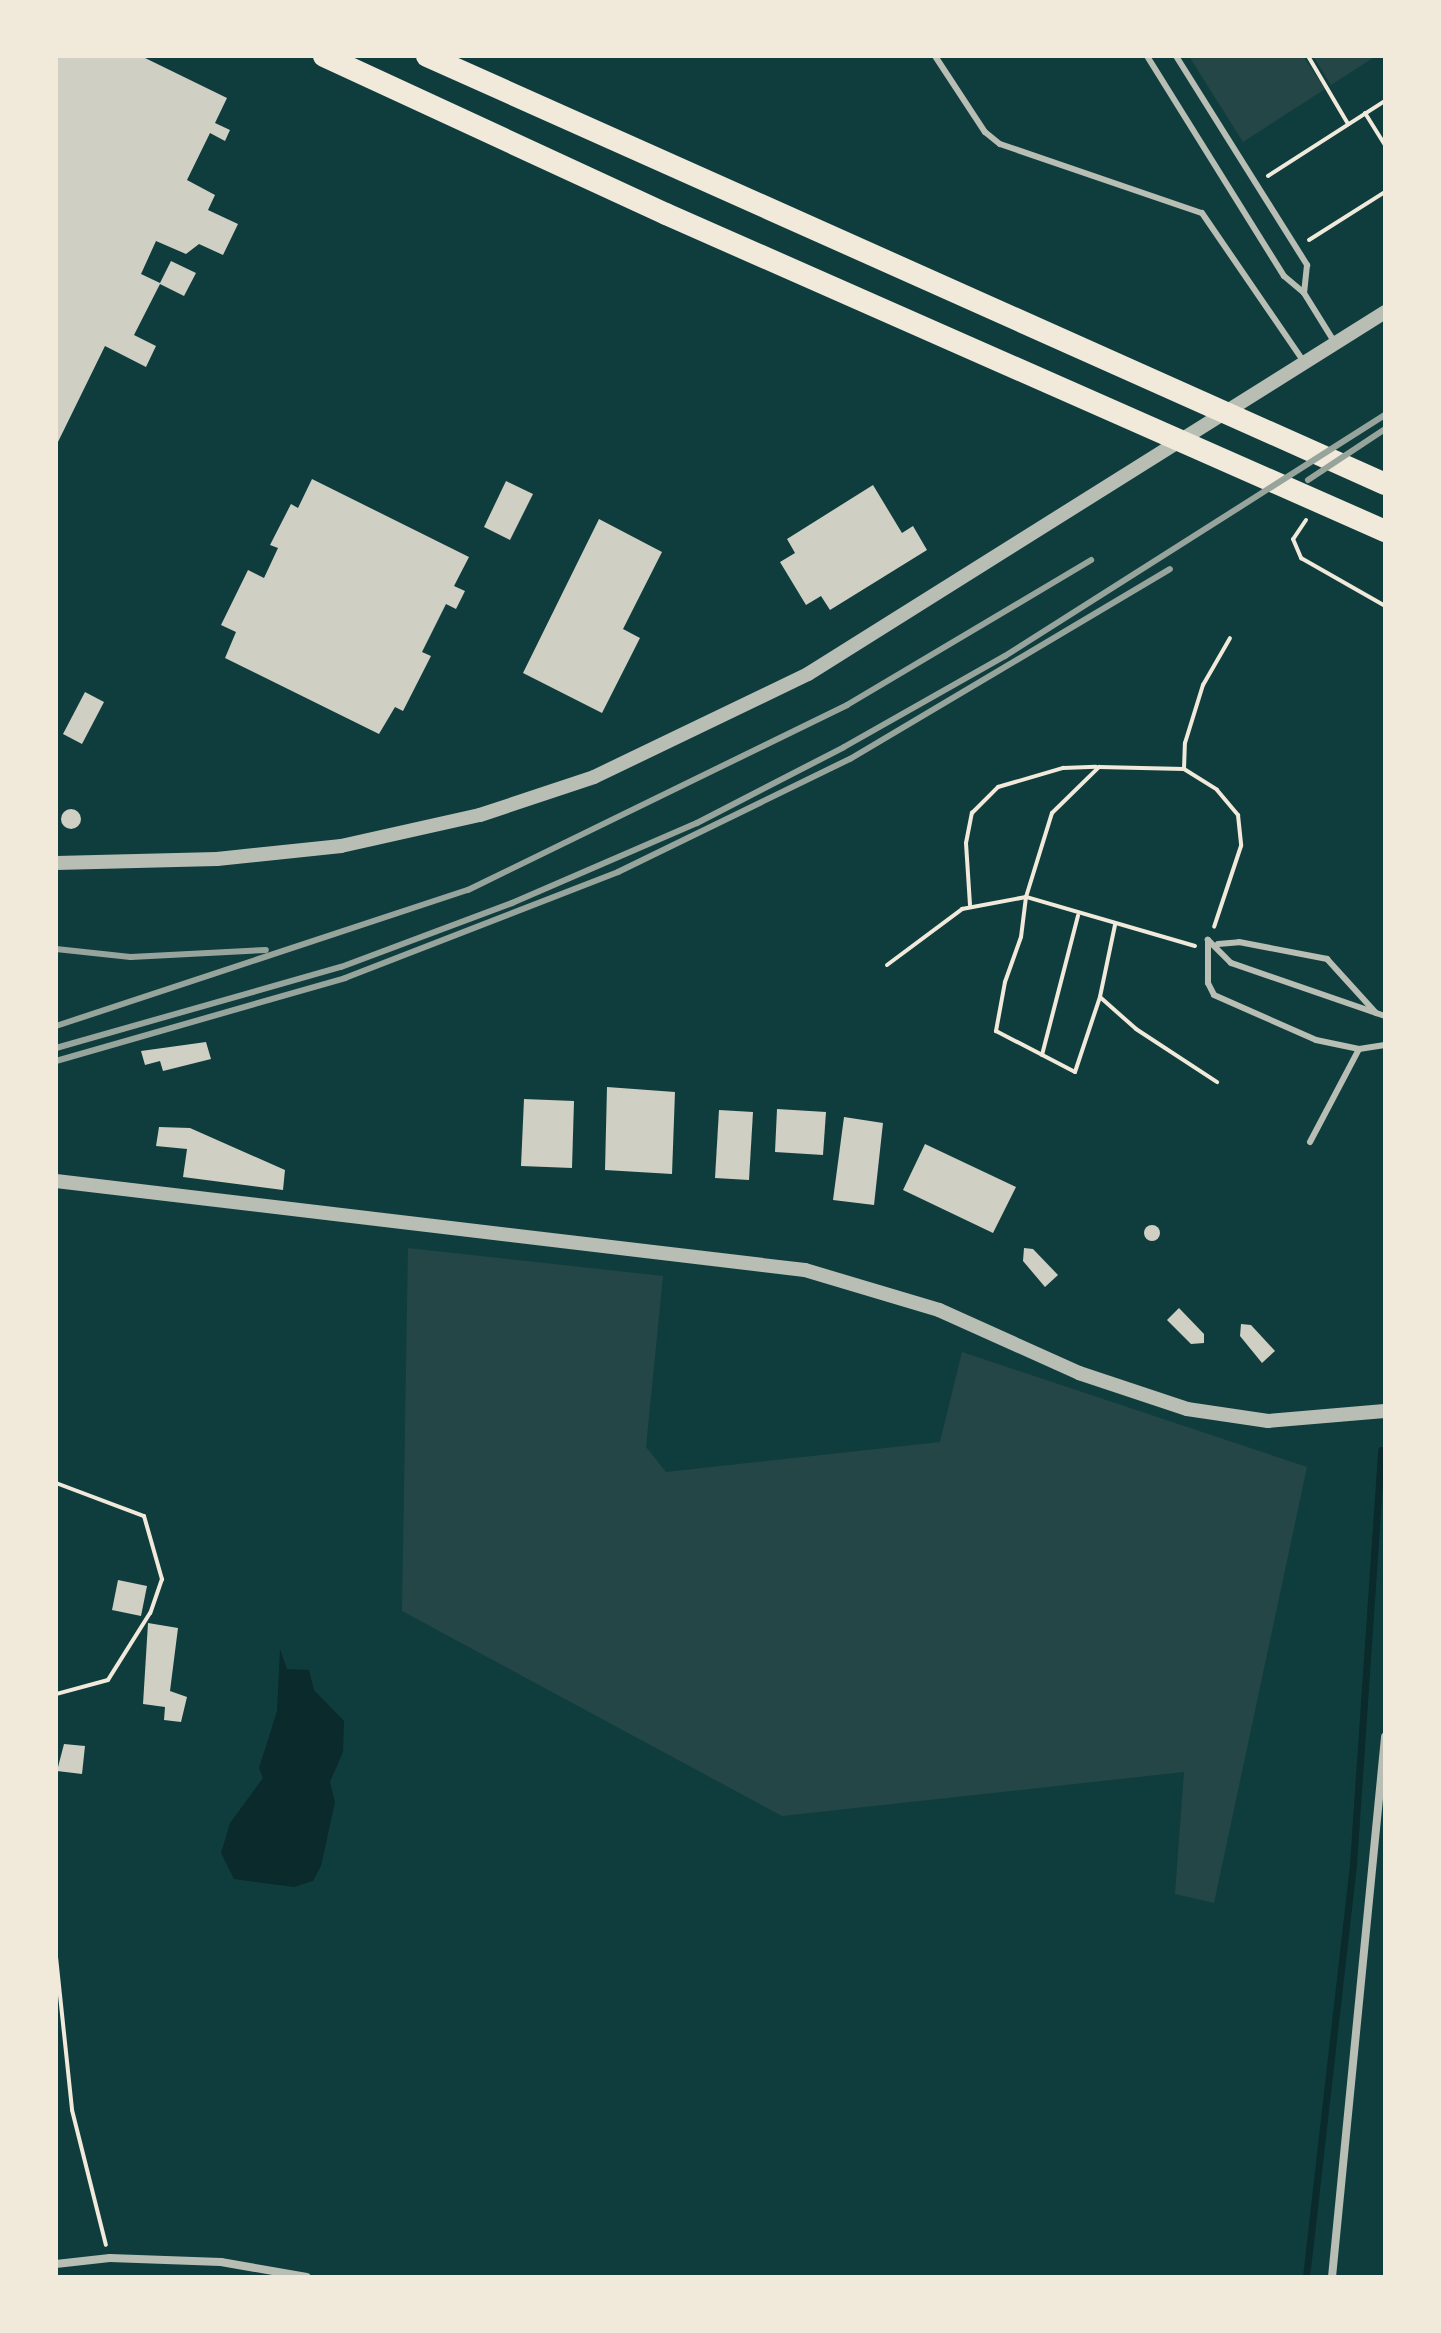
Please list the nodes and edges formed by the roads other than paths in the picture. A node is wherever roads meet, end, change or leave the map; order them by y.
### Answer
1 (324, 56) edge
2 (427, 56) edge
3 (935, 56) edge
4 (1147, 56) edge
5 (1176, 56) edge
6 (1304, 293) junction
7 (1385, 312) edge
8 (1335, 344) junction
9 (1306, 364) junction
10 (1385, 484) edge
11 (1378, 528) edge
12 (56, 863) edge
13 (1218, 944) junction
14 (1376, 1013) junction
15 (1385, 1016) edge
16 (1385, 1045) edge
17 (1359, 1049) junction
18 (1310, 1142) dead end
19 (56, 1181) edge
20 (1385, 1411) edge
21 (1385, 1737) edge
22 (56, 2264) edge
23 (307, 2277) edge
24 (1332, 2277) edge

1 - 11 highway
2 - 10 highway
3 - 9 lane
4 - 6 lane
5 - 6 lane
6 - 8 lane
7 - 8 street
8 - 9 street
9 - 12 street
13 - 14 lane
13 - 14 lane
13 - 17 lane
14 - 15 lane
16 - 17 lane
17 - 18 lane
19 - 20 street
21 - 24 street
22 - 23 street

